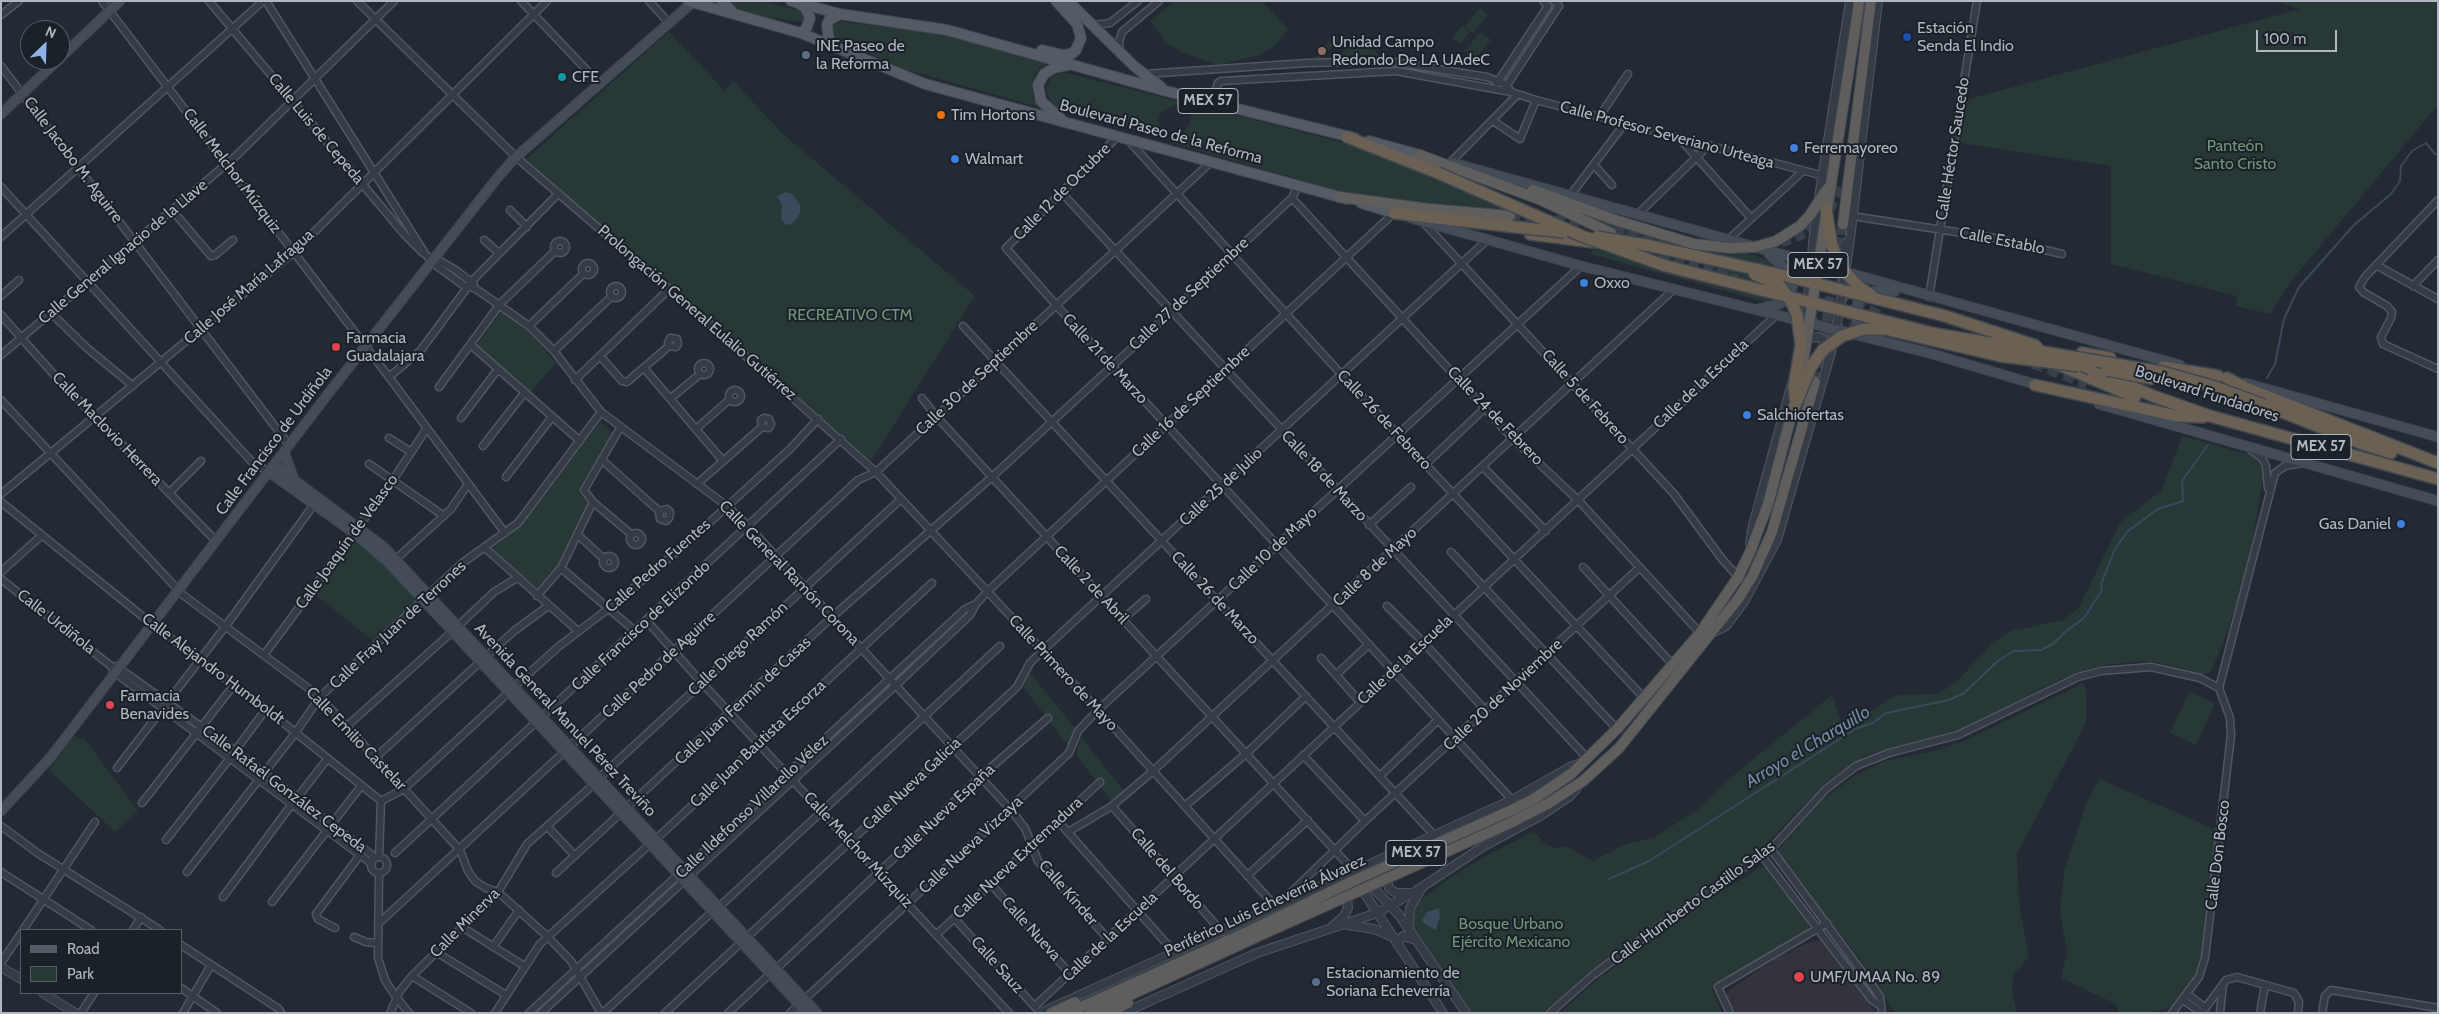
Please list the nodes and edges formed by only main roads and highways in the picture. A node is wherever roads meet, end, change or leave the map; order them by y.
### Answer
1 (120, 1) edge
2 (722, 1) edge
3 (1056, 1) edge
4 (1068, 1) edge
5 (1859, 1) edge
6 (1871, 1) edge
7 (692, 2) edge
8 (795, 3) edge
9 (735, 14) junction
10 (840, 14) junction
11 (801, 33) junction
12 (829, 43) junction
13 (70, 49) edge
14 (1024, 50) junction
15 (1069, 65) junction
16 (48, 70) edge
17 (1166, 91) junction
18 (1857, 108) junction
19 (1, 114) edge
20 (1065, 122) junction
21 (1347, 137) junction
22 (1420, 154) junction
23 (1476, 169) junction
24 (1827, 180) junction
25 (1841, 186) tunnel mouth
26 (1339, 197) junction
27 (1826, 209) junction
28 (1394, 212) junction
29 (1510, 216) tunnel mouth
30 (1843, 224) dead end
31 (1528, 231) junction
32 (1611, 233) dead end
33 (1761, 249) junction
34 (1827, 287) joint
35 (1908, 291) junction
36 (1755, 310) junction
37 (1885, 342) junction
38 (2082, 353) dead end
39 (2222, 377) junction
40 (1815, 382) tunnel mouth
41 (2035, 384) junction
42 (2087, 384) tunnel mouth
43 (2267, 397) junction
44 (1795, 399) junction
45 (1792, 414) junction
46 (2191, 414) junction
47 (2210, 416) junction
48 (2438, 437) edge
49 (287, 448) junction
50 (2438, 463) edge
51 (2438, 466) edge
52 (272, 468) junction
53 (2398, 468) junction
54 (294, 479) junction
55 (2438, 479) edge
56 (2438, 485) edge
57 (2438, 501) edge
58 (356, 530) junction
59 (426, 598) junction
60 (1, 811) edge
61 (1260, 931) junction
62 (1159, 971) junction
63 (1137, 992) junction
64 (1120, 994) junction
65 (802, 1002) junction
66 (807, 1013) edge
67 (818, 1013) edge
68 (1051, 1013) edge
69 (1068, 1013) edge
70 (1091, 1013) edge
71 (1108, 1013) edge

1 - 13 main road
2 - 9 main road
3 - 14 main road
4 - 17 main road
5 - 24 highway, Periférico Luis Echeverría Álvarez / MEX 57, bridge
6 - 18 highway
7 - 9 main road, Boulevard Paseo de la Reforma
7 - 49 main road, Calle Francisco de Urdiñola
8 - 10 main road
8 - 11 main road
9 - 11 main road, Boulevard Paseo de la Reforma
10 - 12 main road
10 - 14 main road
11 - 12 main road, Boulevard Paseo de la Reforma
12 - 20 main road, Boulevard Paseo de la Reforma
14 - 15 main road
15 - 17 main road, MEX 57
15 - 20 main road
16 - 19 main road
17 - 21 main road, MEX 57
18 - 25 highway
18 - 30 highway
20 - 26 main road, Boulevard Paseo de la Reforma / MEX 57
21 - 22 main road
21 - 43 highway, Boulevard Fundadores / MEX 57, bridge
22 - 23 main road
22 - 32 highway
23 - 24 highway, bridge
23 - 33 main road
24 - 27 highway, Periférico Luis Echeverría Álvarez / MEX 57, bridge
26 - 28 main road, Boulevard Paseo de la Reforma / MEX 57
26 - 29 highway
27 - 44 highway, Periférico Luis Echeverría Álvarez / MEX 57, bridge
27 - 46 highway, bridge
28 - 31 highway, Boulevard Paseo de la Reforma / MEX 57
28 - 36 main road
31 - 34 highway, Boulevard Paseo de la Reforma / MEX 57, bridge
31 - 44 highway, bridge
33 - 35 main road
33 - 36 main road
34 - 47 highway, Boulevard Fundadores / MEX 57, bridge
35 - 37 main road
35 - 39 main road
36 - 37 main road
37 - 41 main road
38 - 39 highway
39 - 43 highway
40 - 61 highway, Periférico Luis Echeverría Álvarez / MEX 57, bridge
41 - 47 highway
41 - 57 main road
42 - 46 highway
43 - 45 highway, bridge
43 - 48 main road
43 - 50 highway
43 - 51 highway, Boulevard Fundadores / MEX 57
44 - 45 highway, Periférico Luis Echeverría Álvarez / MEX 57, bridge
45 - 61 highway, Periférico Luis Echeverría Álvarez / MEX 57, bridge
46 - 47 highway
47 - 53 highway, Boulevard Fundadores / MEX 57
49 - 52 main road, Calle Francisco de Urdiñola
49 - 54 main road
52 - 54 main road, Avenida General Manuel Pérez Treviño
52 - 58 main road, Avenida General Manuel Pérez Treviño
52 - 60 main road, Calle Francisco de Urdiñola
53 - 55 highway, Boulevard Fundadores / MEX 57
53 - 56 highway
54 - 58 main road, Avenida General Manuel Pérez Treviño
58 - 59 main road, Avenida General Manuel Pérez Treviño
58 - 59 main road, Avenida General Manuel Pérez Treviño
59 - 65 main road, Avenida General Manuel Pérez Treviño
61 - 62 highway, Periférico Luis Echeverría Álvarez / MEX 57
61 - 63 highway, Periférico Luis Echeverría Álvarez / MEX 57
62 - 64 highway, Periférico Luis Echeverría Álvarez / MEX 57
62 - 68 highway
63 - 64 highway, Periférico Luis Echeverría Álvarez / MEX 57
63 - 71 highway
64 - 69 highway, Periférico Luis Echeverría Álvarez / MEX 57
64 - 70 highway, Periférico Luis Echeverría Álvarez / MEX 57
65 - 66 main road, Avenida General Manuel Pérez Treviño
65 - 67 main road, Avenida General Manuel Pérez Treviño

